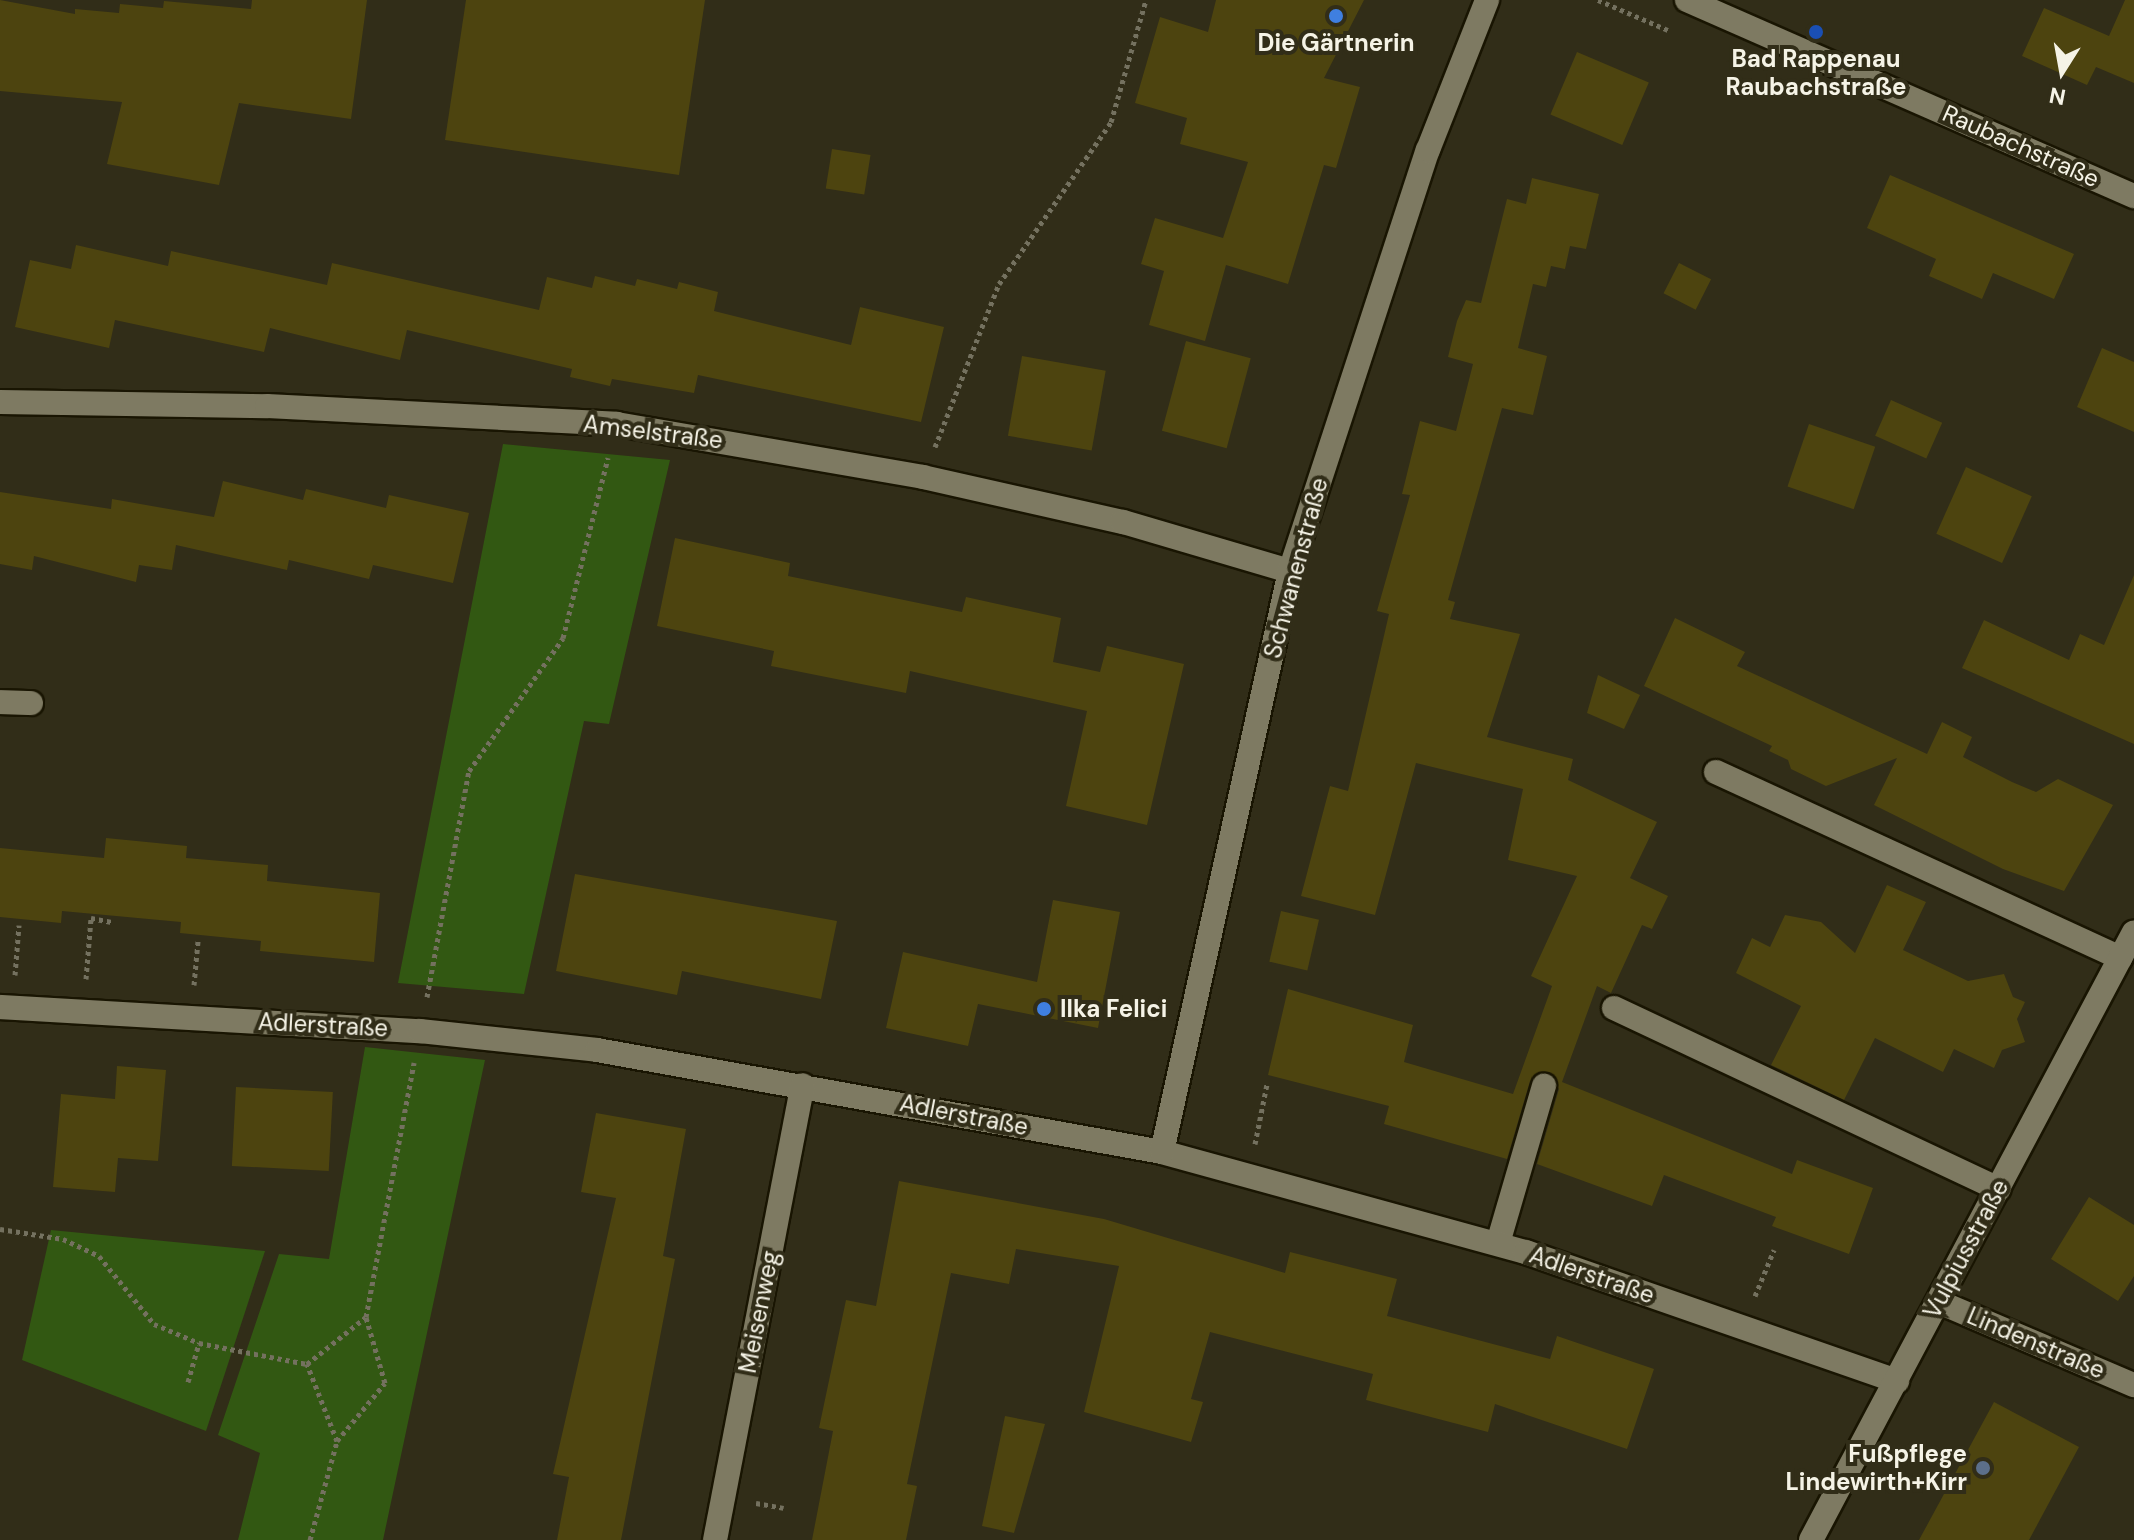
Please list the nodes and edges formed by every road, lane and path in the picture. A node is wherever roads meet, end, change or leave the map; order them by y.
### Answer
1 (1146, 0) edge
2 (1487, 0) edge
3 (1687, 0) edge
4 (2134, 196) edge
5 (0, 402) edge
6 (617, 424) junction
7 (923, 477) junction
8 (1290, 571) junction
9 (0, 702) edge
10 (31, 703) dead end
11 (1716, 772) dead end
12 (112, 922) dead end
13 (19, 925) dead end
14 (2134, 932) edge
15 (198, 941) dead end
16 (2120, 958) junction
17 (7, 1007) edge
18 (1614, 1008) dead end
19 (83, 1012) junction
20 (192, 1018) junction
21 (420, 1031) junction
22 (1267, 1084) dead end
23 (803, 1085) junction
24 (1544, 1086) dead end
25 (1162, 1152) junction
26 (1247, 1175) junction
27 (1998, 1189) junction
28 (0, 1229) edge
29 (1498, 1243) junction
30 (1774, 1250) dead end
31 (1939, 1302) junction
32 (366, 1317) junction
33 (1743, 1327) junction
34 (199, 1343) junction
35 (307, 1364) junction
36 (1897, 1381) junction
37 (188, 1382) dead end
38 (2134, 1385) edge
39 (337, 1441) junction
40 (310, 1540) edge
41 (715, 1540) edge
42 (1811, 1540) edge

1 - 7 path
2 - 8 street, Schwanenstraße
3 - 4 street, Raubachstraße
5 - 6 street, Amselstraße
6 - 7 street, Amselstraße
6 - 21 path
7 - 8 street, Amselstraße
8 - 25 street, Schwanenstraße
9 - 10 street
11 - 16 street
12 - 19 path
13 - 17 path
14 - 16 street, Vulpiusstraße
15 - 20 path
16 - 27 street, Vulpiusstraße
17 - 19 street, Adlerstraße
18 - 27 street
19 - 20 street, Adlerstraße
20 - 21 street, Adlerstraße
21 - 23 street, Adlerstraße
21 - 32 path
22 - 26 path
23 - 25 street, Adlerstraße
23 - 41 street, Meisenweg
24 - 29 street
25 - 26 street, Adlerstraße
26 - 29 street, Adlerstraße
27 - 31 street, Vulpiusstraße
28 - 34 path
29 - 33 street, Adlerstraße
30 - 33 path
31 - 36 street, Vulpiusstraße
31 - 38 street, Lindenstraße
32 - 35 path
32 - 39 path
33 - 36 street, Adlerstraße
34 - 35 path
34 - 37 path
35 - 39 path
36 - 42 street, Vulpiusstraße
39 - 40 path

